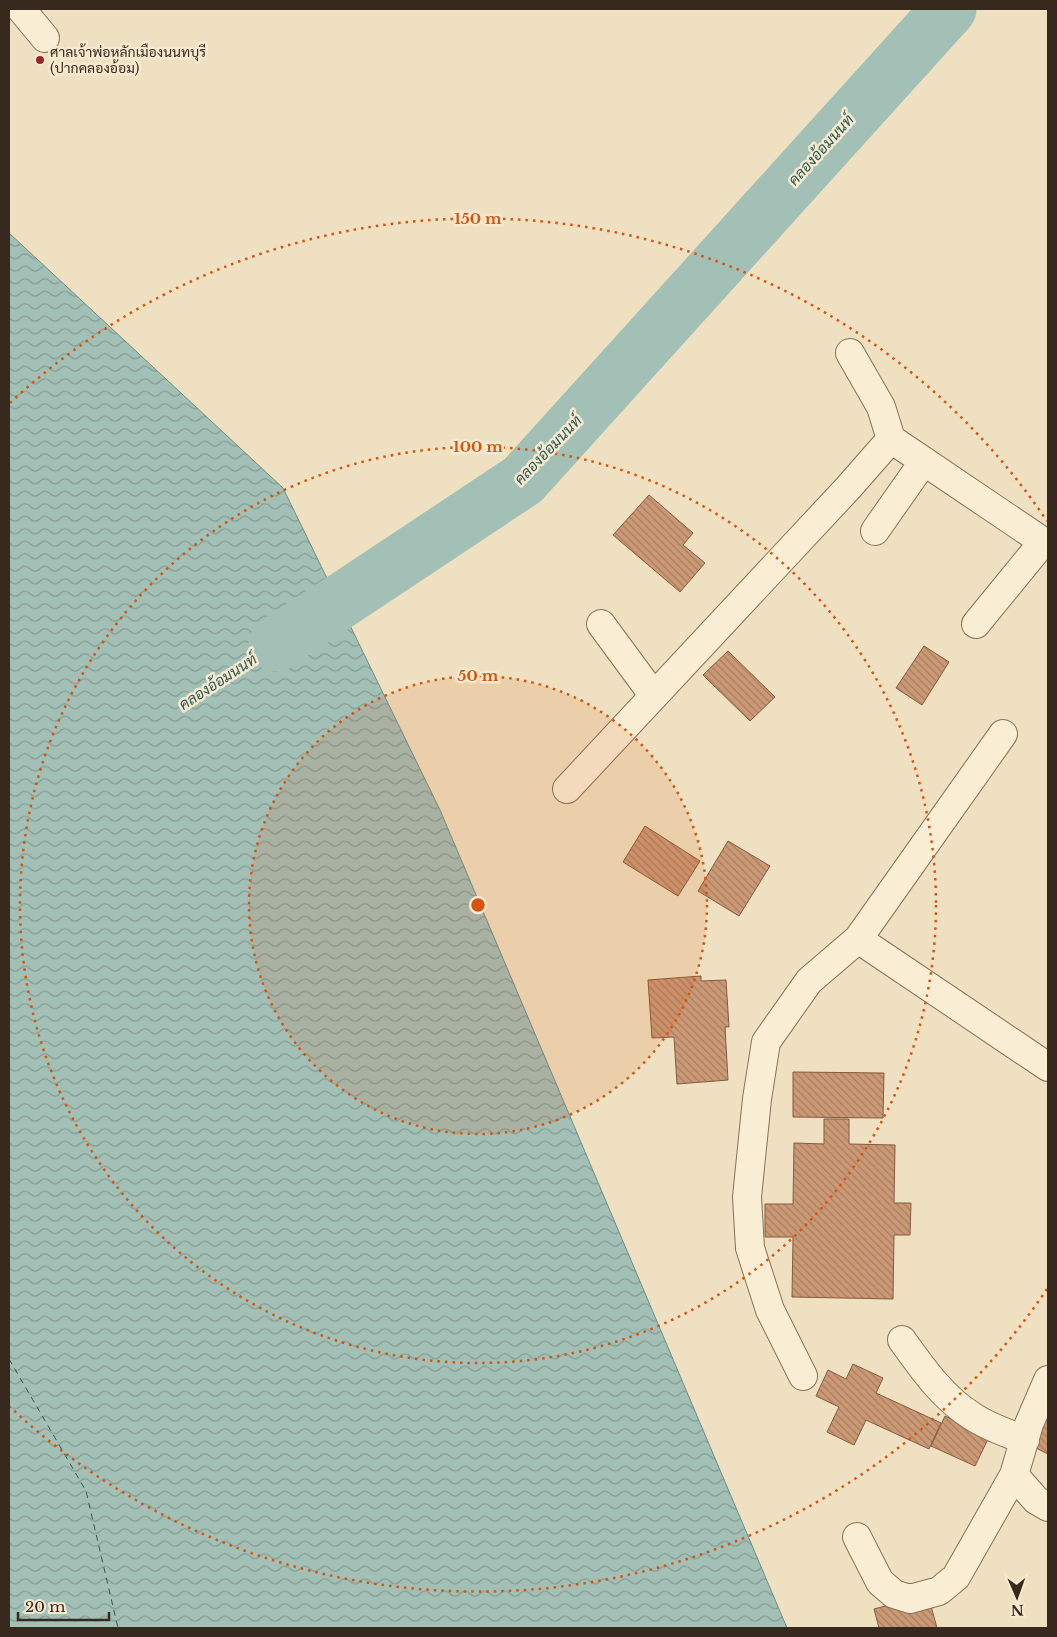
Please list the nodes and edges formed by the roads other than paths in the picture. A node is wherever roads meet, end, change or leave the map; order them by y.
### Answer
1 (21, 9) edge
2 (45, 38) dead end
3 (850, 353) dead end
4 (891, 440) junction
5 (924, 461) junction
6 (874, 531) dead end
7 (1046, 543) edge
8 (601, 624) dead end
9 (976, 624) dead end
10 (654, 696) junction
11 (1003, 734) dead end
12 (567, 789) dead end
13 (858, 938) junction
14 (1048, 1067) edge
15 (902, 1340) dead end
16 (802, 1376) dead end
17 (1048, 1380) edge
18 (1024, 1440) junction
19 (1014, 1475) junction
20 (1048, 1507) edge
21 (857, 1537) dead end

1 - 2 street
3 - 4 street
4 - 5 street
4 - 10 street
5 - 6 street
5 - 7 street
7 - 9 street
8 - 10 street
10 - 12 street
11 - 13 street
13 - 14 street
13 - 16 street
15 - 18 street
17 - 18 street
18 - 19 street
19 - 20 street
19 - 21 street

